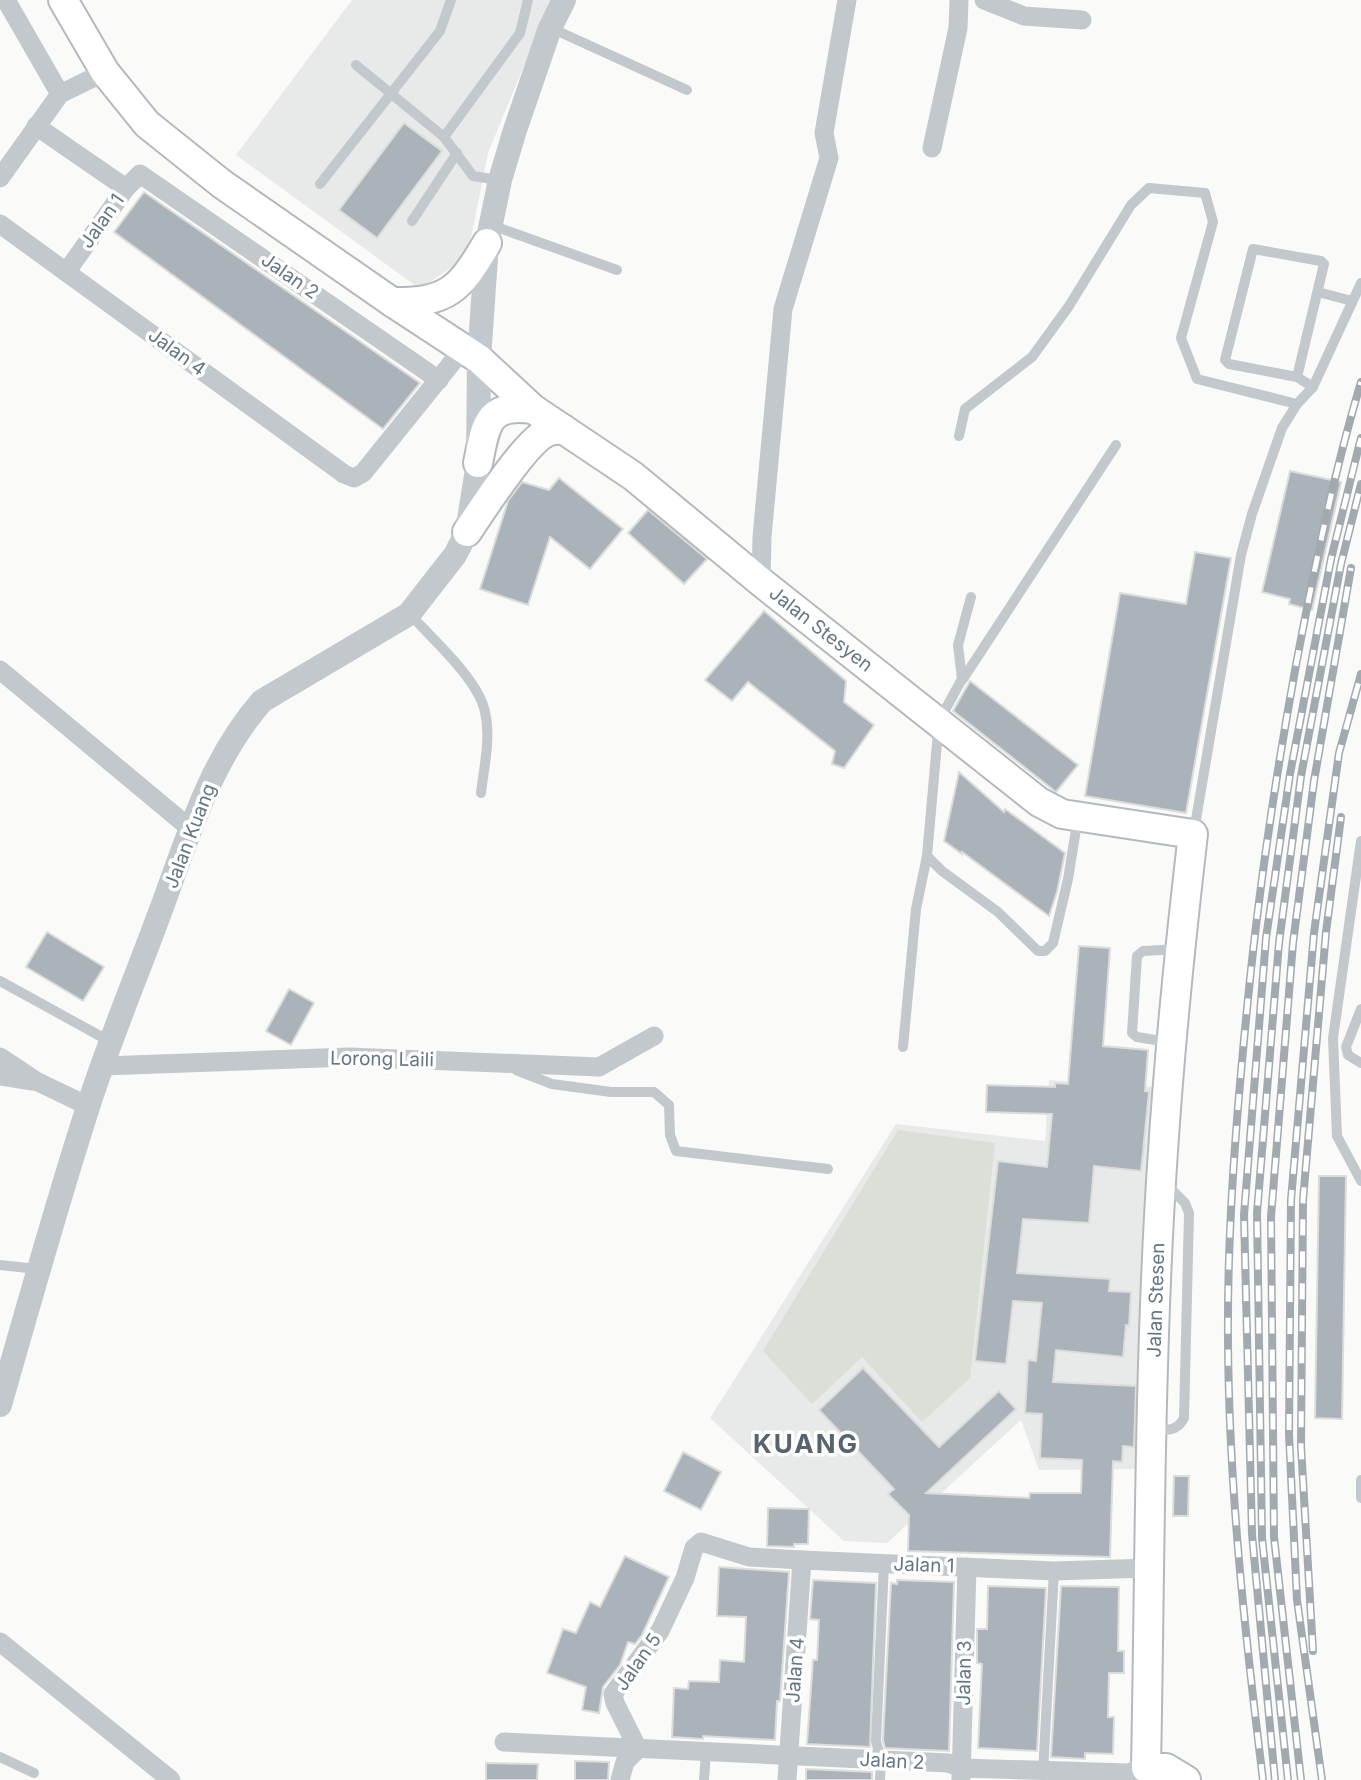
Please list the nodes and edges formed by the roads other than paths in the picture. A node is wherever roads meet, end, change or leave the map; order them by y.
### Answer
1 (6, 0) edge
2 (63, 0) edge
3 (451, 0) edge
4 (528, 0) edge
5 (564, 0) edge
6 (847, 0) edge
7 (959, 0) edge
8 (984, 0) edge
9 (1082, 20) dead end
10 (550, 28) junction
11 (356, 65) dead end
12 (105, 72) junction
13 (687, 90) dead end
14 (60, 94) junction
15 (389, 94) junction
16 (36, 127) junction
17 (444, 137) junction
18 (932, 148) dead end
19 (457, 153) junction
20 (140, 174) joint
21 (0, 177) edge
22 (500, 180) junction
23 (320, 184) dead end
24 (126, 188) junction
25 (412, 221) dead end
26 (0, 224) edge
27 (489, 234) junction
28 (617, 270) dead end
29 (67, 271) junction
30 (1361, 283) edge
31 (1318, 292) junction
32 (392, 302) junction
33 (1352, 302) junction
34 (471, 354) junction
35 (1297, 377) junction
36 (439, 380) junction
37 (1313, 387) junction
38 (1297, 404) junction
39 (533, 409) junction
40 (563, 429) junction
41 (959, 436) dead end
42 (1116, 445) dead end
43 (478, 463) junction
44 (467, 532) junction
45 (761, 582) junction
46 (971, 597) dead end
47 (410, 614) junction
48 (0, 670) edge
49 (962, 679) junction
50 (939, 721) junction
51 (481, 793) dead end
52 (1078, 817) junction
53 (192, 830) junction
54 (1193, 835) junction
55 (1361, 841) edge
56 (927, 856) junction
57 (1180, 949) junction
58 (0, 981) edge
59 (1361, 1009) edge
60 (654, 1036) dead end
61 (111, 1042) junction
62 (1172, 1043) junction
63 (903, 1047) dead end
64 (0, 1057) edge
65 (1360, 1062) edge
66 (500, 1063) junction
67 (103, 1066) junction
68 (0, 1076) edge
69 (36, 1081) junction
70 (88, 1106) junction
71 (828, 1170) dead end
72 (1361, 1181) edge
73 (0, 1265) edge
74 (38, 1269) junction
75 (0, 1405) edge
76 (1361, 1480) edge
77 (1361, 1498) edge
78 (701, 1542) joint
79 (802, 1560) junction
80 (884, 1563) junction
81 (967, 1567) junction
82 (1150, 1568) junction
83 (1054, 1571) junction
84 (0, 1642) edge
85 (504, 1742) dead end
86 (638, 1749) junction
87 (706, 1752) junction
88 (789, 1755) junction
89 (0, 1756) edge
90 (880, 1770) edge
91 (34, 1773) dead end
92 (962, 1774) edge
93 (1145, 1774) edge
94 (1043, 1775) edge
95 (171, 1780) edge
96 (620, 1780) edge
97 (704, 1780) edge
98 (787, 1780) edge
99 (1186, 1780) edge

1 - 14 street
2 - 12 main road, Jalan Stesyen
3 - 15 lane
4 - 17 lane
5 - 10 street, Jalan Kuang
6 - 45 street
7 - 18 street
8 - 9 street
10 - 13 lane
10 - 22 street, Jalan Kuang
11 - 15 lane
12 - 14 street
12 - 32 main road, Jalan Stesyen
14 - 16 street
15 - 17 lane
15 - 23 lane
16 - 21 street
16 - 24 street
17 - 19 lane
19 - 22 lane
19 - 25 lane
20 - 24 street, Jalan 1
20 - 36 street, Jalan 2
22 - 27 street, Jalan Kuang
24 - 29 street, Jalan 1
26 - 29 street, Jalan 4
27 - 28 lane
27 - 32 main road
27 - 34 street, Jalan Kuang
29 - 36 street, Jalan 4
30 - 33 lane
31 - 33 lane
31 - 35 lane
31 - 35 lane
32 - 34 main road, Jalan Stesyen
33 - 37 lane
34 - 36 street
34 - 39 main road, Jalan Stesyen
34 - 43 street, Jalan Kuang
35 - 37 lane
37 - 38 lane
38 - 41 lane
38 - 54 lane
39 - 40 main road, Jalan Stesyen
39 - 43 main road
40 - 44 main road
40 - 45 main road, Jalan Stesyen
42 - 49 lane
43 - 44 street, Jalan Kuang
44 - 47 street, Jalan Kuang
45 - 50 main road, Jalan Stesyen
46 - 49 lane
47 - 51 lane
47 - 53 street, Jalan Kuang
48 - 53 street
49 - 50 lane
50 - 52 main road, Jalan Stesyen
50 - 56 lane
52 - 54 main road, Jalan Stesyen
52 - 56 lane
53 - 61 street, Jalan Kuang
54 - 57 main road, Jalan Stesen
55 - 72 lane
56 - 63 lane
57 - 62 main road, Jalan Stesen
57 - 62 lane
58 - 61 lane
59 - 65 lane
60 - 66 street, Lorong Laili
61 - 67 street, Jalan Kuang
62 - 82 main road, Jalan Stesen
64 - 69 street
66 - 67 street, Lorong Laili
66 - 71 lane
67 - 70 street, Jalan Kuang
68 - 69 street
69 - 70 street
70 - 74 street, Jalan Kuang
73 - 74 lane
74 - 75 street, Jalan Kuang
76 - 77 lane
78 - 79 street, Jalan 1
78 - 86 street, Jalan 5
79 - 80 street, Jalan 1
79 - 88 street, Jalan 4
80 - 81 street, Jalan 1
80 - 90 lane
81 - 83 street, Jalan 1
81 - 92 street, Jalan 3
82 - 83 street, Jalan 1
82 - 93 main road, Jalan Stesen
83 - 94 lane
84 - 95 street
85 - 86 street, Jalan 2
86 - 87 street, Jalan 2
86 - 96 street
87 - 88 street, Jalan 2
87 - 97 lane
88 - 90 street, Jalan 2
88 - 98 street, Jalan 4
89 - 91 lane
90 - 92 street, Jalan 2
92 - 94 street, Jalan 2
93 - 94 street, Jalan 2
93 - 99 main road

